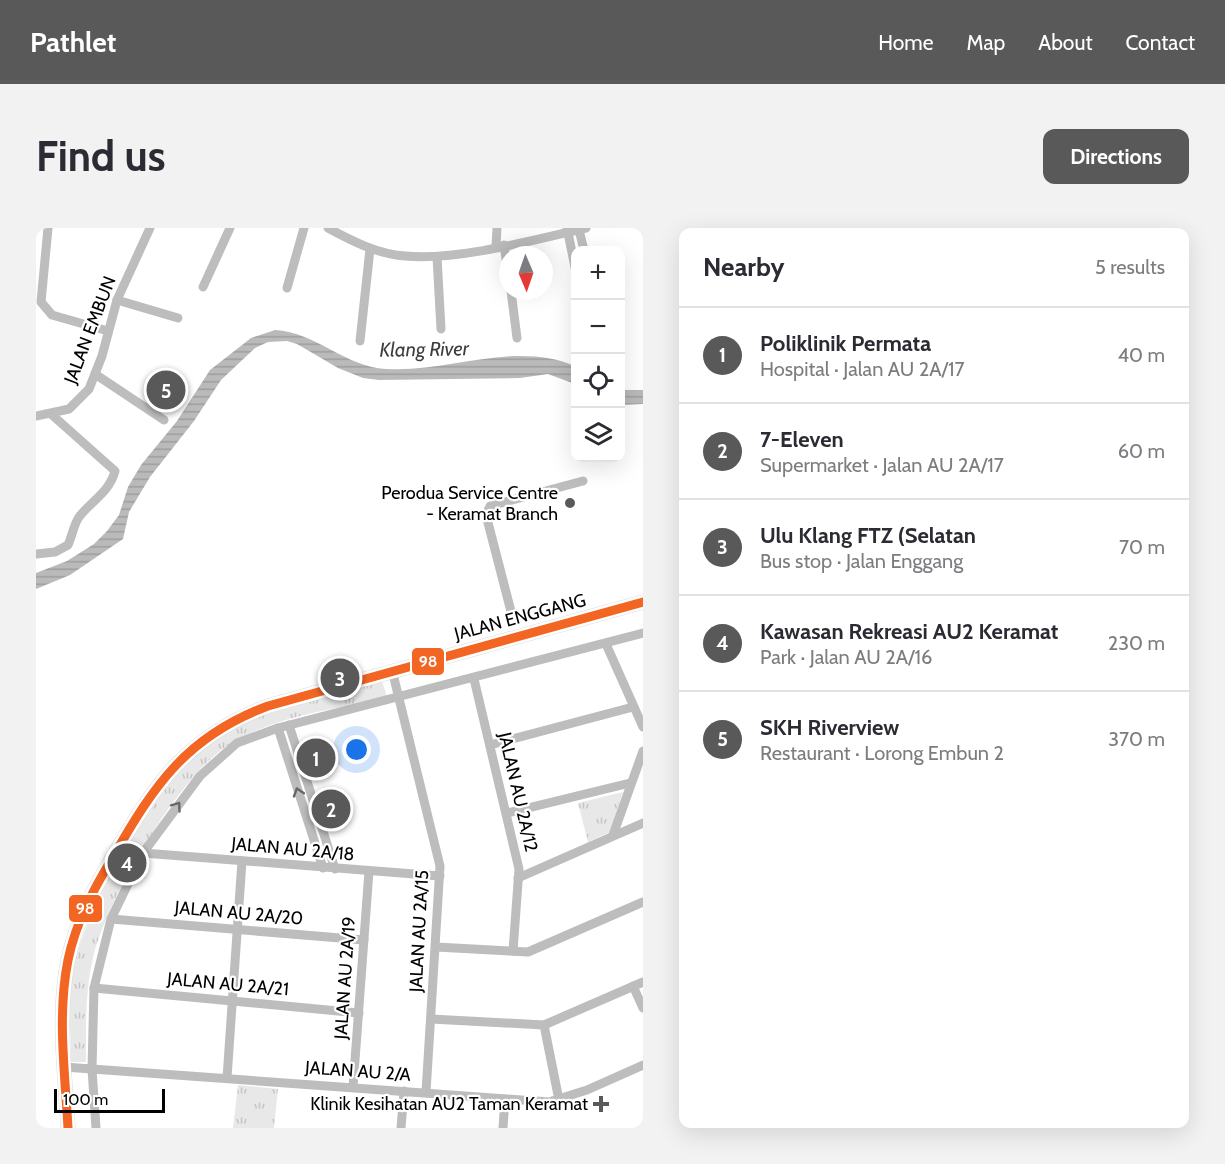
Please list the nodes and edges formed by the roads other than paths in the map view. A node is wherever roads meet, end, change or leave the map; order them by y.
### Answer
1 (48, 228) edge
2 (150, 228) edge
3 (230, 228) edge
4 (304, 228) edge
5 (328, 228) edge
6 (497, 228) edge
7 (583, 229) edge
8 (567, 230) edge
9 (344, 232) edge
10 (500, 245) junction
11 (584, 246) edge
12 (370, 249) junction
13 (571, 249) edge
14 (437, 257) junction
15 (203, 287) dead end
16 (287, 288) dead end
17 (117, 300) junction
18 (512, 300) edge
19 (178, 318) dead end
20 (441, 329) dead end
21 (108, 331) junction
22 (517, 338) dead end
23 (360, 341) dead end
24 (95, 374) junction
25 (51, 414) junction
26 (36, 416) edge
27 (164, 420) dead end
28 (583, 481) dead end
29 (36, 554) edge
30 (643, 602) edge
31 (513, 619) dead end
32 (643, 633) edge
33 (606, 644) junction
34 (392, 670) junction
35 (474, 679) junction
36 (399, 699) junction
37 (633, 707) junction
38 (289, 726) junction
39 (643, 727) edge
40 (278, 728) junction
41 (490, 745) junction
42 (643, 752) edge
43 (630, 783) junction
44 (508, 813) junction
45 (643, 823) edge
46 (613, 835) junction
47 (143, 853) junction
48 (242, 861) junction
49 (323, 867) junction
50 (336, 869) junction
51 (369, 871) junction
52 (440, 876) junction
53 (518, 878) junction
54 (643, 902) edge
55 (111, 919) junction
56 (237, 930) junction
57 (364, 939) junction
58 (435, 947) junction
59 (513, 951) junction
60 (643, 982) edge
61 (633, 986) junction
62 (94, 988) junction
63 (232, 1001) junction
64 (643, 1008) edge
65 (359, 1013) junction
66 (431, 1018) junction
67 (544, 1025) junction
68 (643, 1065) edge
69 (64, 1067) junction
70 (92, 1069) junction
71 (227, 1078) junction
72 (353, 1087) junction
73 (404, 1091) junction
74 (426, 1092) junction
75 (505, 1099) junction
76 (559, 1100) junction
77 (68, 1128) edge
78 (96, 1128) edge
79 (401, 1128) edge
80 (503, 1128) edge

1 - 21 street
2 - 17 street, JALAN EMBUN
3 - 15 street
4 - 16 street
5 - 9 street
6 - 10 street
7 - 8 street
7 - 11 street
8 - 10 street
8 - 13 street
9 - 12 street
10 - 14 street
12 - 14 street
12 - 23 street
14 - 20 street
17 - 19 street
17 - 21 street, JALAN EMBUN
18 - 22 street
21 - 24 street, JALAN EMBUN
24 - 25 street, JALAN EMBUN
24 - 27 street
25 - 26 street, JALAN EMBUN
25 - 29 street
28 - 31 street
30 - 34 main road, JALAN ENGGANG
32 - 33 street
33 - 35 street
33 - 37 street
34 - 36 street, JALAN AU 2A/15
34 - 69 main road, JALAN ENGGANG
35 - 36 street
35 - 41 street, JALAN AU 2A/12
36 - 38 street
36 - 52 street, JALAN AU 2A/15
37 - 39 street
37 - 41 street
38 - 40 street
38 - 50 street
47 -> 40 street
49 -> 40 street
41 - 44 street, JALAN AU 2A/12
42 - 43 street
43 - 44 street
43 - 46 street
44 - 53 street, JALAN AU 2A/12
45 - 46 street
46 - 53 street
47 - 48 street, JALAN AU 2A/18
47 - 55 street
48 - 49 street, JALAN AU 2A/18
48 - 56 street
49 - 50 street, JALAN AU 2A/18
50 - 51 street, JALAN AU 2A/18
51 - 52 street, JALAN AU 2A/18
51 - 57 street, JALAN AU 2A/19
52 - 58 street, JALAN AU 2A/15
53 - 59 street, JALAN AU 2A/12
54 - 59 street
55 - 56 street, JALAN AU 2A/20
55 - 62 street
56 - 57 street, JALAN AU 2A/20
56 - 63 street
57 - 65 street, JALAN AU 2A/19
58 - 59 street
58 - 66 street, JALAN AU 2A/15
60 - 61 street
61 - 64 street
61 - 67 street
62 - 63 street, JALAN AU 2A/21
62 - 70 street
63 - 65 street, JALAN AU 2A/21
63 - 71 street
65 - 72 street, JALAN AU 2A/19
66 - 67 street
66 - 74 street, JALAN AU 2A/15
67 - 76 street
68 - 76 street, JALAN AU 2/A
69 - 70 street, JALAN AU 2/A
69 - 77 main road, JALAN ENGGANG
70 - 71 street, JALAN AU 2/A
70 - 78 street
71 - 72 street, JALAN AU 2/A
72 - 73 street, JALAN AU 2/A
73 - 74 street, JALAN AU 2/A
73 - 79 street
74 - 75 street, JALAN AU 2/A
75 - 76 street, JALAN AU 2/A
75 - 80 street

